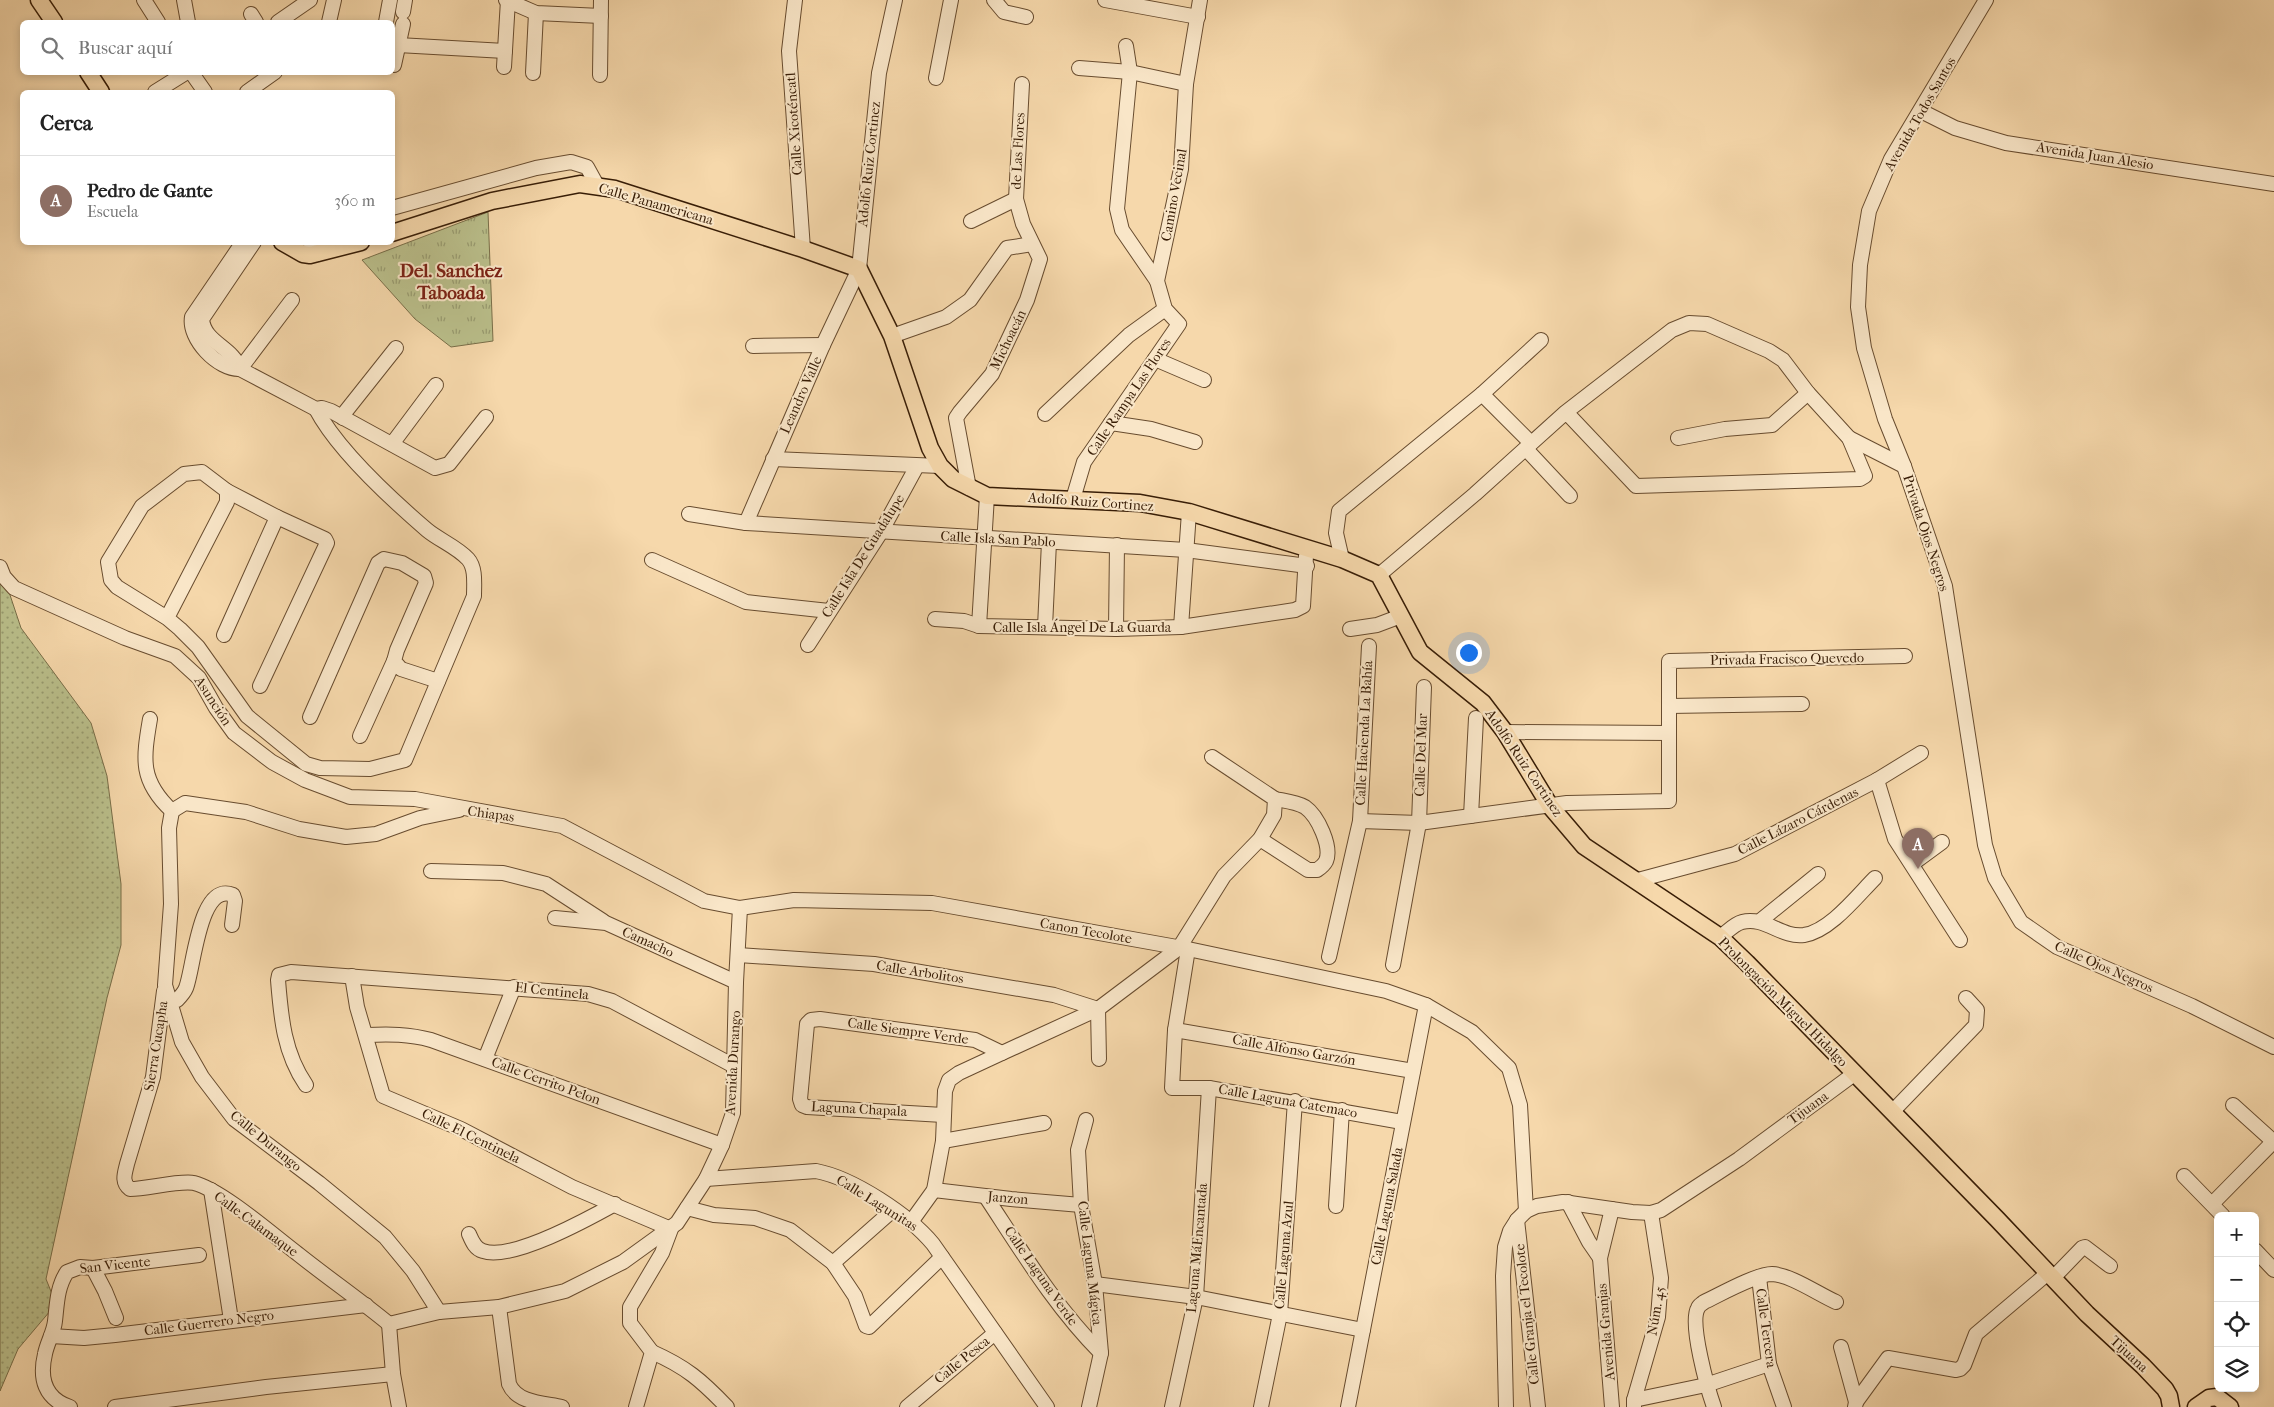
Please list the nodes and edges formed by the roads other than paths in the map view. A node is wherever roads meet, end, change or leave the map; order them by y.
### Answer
1 (39, 0) edge
2 (144, 0) edge
3 (184, 0) edge
4 (310, 0) edge
5 (334, 0) edge
6 (390, 0) edge
7 (508, 0) edge
8 (601, 0) edge
9 (795, 0) edge
10 (895, 0) edge
11 (951, 0) edge
12 (994, 0) edge
13 (1105, 0) edge
14 (1200, 0) edge
15 (1986, 0) edge
16 (404, 12) edge
17 (536, 13) junction
18 (601, 16) junction
19 (1026, 17) dead end
20 (1198, 17) junction
21 (53, 20) edge
22 (157, 20) edge
23 (188, 20) edge
24 (281, 20) edge
25 (330, 20) edge
26 (386, 20) edge
27 (398, 44) junction
28 (1126, 46) dead end
29 (505, 51) junction
30 (395, 60) edge
31 (504, 67) dead end
32 (1079, 68) dead end
33 (1130, 72) junction
34 (533, 73) dead end
35 (90, 75) edge
36 (182, 75) edge
37 (193, 75) edge
38 (271, 75) edge
39 (600, 75) dead end
40 (936, 78) dead end
41 (1022, 84) dead end
42 (1186, 84) junction
43 (100, 90) edge
44 (158, 90) edge
45 (204, 90) edge
46 (250, 90) edge
47 (1921, 111) junction
48 (2274, 184) edge
49 (598, 187) junction
50 (1016, 199) junction
51 (395, 207) edge
52 (971, 222) dead end
53 (395, 231) edge
54 (1032, 244) junction
55 (241, 245) edge
56 (252, 245) edge
57 (287, 245) edge
58 (338, 245) edge
59 (314, 248) edge
60 (802, 249) junction
61 (858, 269) junction
62 (1157, 281) junction
63 (292, 300) dead end
64 (1165, 309) junction
65 (197, 318) junction
66 (1179, 324) joint
67 (892, 336) junction
68 (1541, 340) dead end
69 (823, 345) junction
70 (753, 346) dead end
71 (396, 348) dead end
72 (1155, 359) junction
73 (240, 369) junction
74 (1204, 380) dead end
75 (436, 384) dead end
76 (1808, 393) junction
77 (1482, 394) junction
78 (316, 409) junction
79 (1566, 412) junction
80 (1046, 414) dead end
81 (486, 417) dead end
82 (343, 418) junction
83 (1111, 423) junction
84 (1678, 438) dead end
85 (1848, 438) junction
86 (1194, 442) dead end
87 (392, 444) junction
88 (1529, 446) junction
89 (773, 458) junction
90 (917, 466) junction
91 (940, 466) junction
92 (1904, 466) junction
93 (969, 488) junction
94 (226, 491) junction
95 (987, 496) junction
96 (1570, 496) dead end
97 (1073, 499) junction
98 (1190, 512) junction
99 (689, 514) dead end
100 (277, 517) junction
101 (746, 524) junction
102 (881, 532) junction
103 (983, 539) junction
104 (1049, 542) junction
105 (1117, 545) junction
106 (1306, 548) junction
107 (1186, 550) junction
108 (1342, 559) junction
109 (652, 560) dead end
110 (1307, 566) junction
111 (0, 568) edge
112 (1378, 575) junction
113 (829, 611) junction
114 (1401, 616) junction
115 (167, 618) junction
116 (935, 619) dead end
117 (978, 626) junction
118 (1181, 627) junction
119 (1045, 628) junction
120 (1116, 629) junction
121 (1350, 629) dead end
122 (224, 635) dead end
123 (808, 645) dead end
124 (1369, 646) dead end
125 (1905, 656) dead end
126 (394, 661) junction
127 (438, 681) junction
128 (260, 686) dead end
129 (1424, 687) dead end
130 (1962, 690) joint
131 (1802, 704) dead end
132 (1669, 706) junction
133 (310, 717) dead end
134 (1476, 718) dead end
135 (150, 719) dead end
136 (1506, 732) junction
137 (1669, 733) junction
138 (360, 736) dead end
139 (1921, 753) dead end
140 (1212, 757) dead end
141 (1877, 780) junction
142 (1275, 799) junction
143 (1550, 806) junction
144 (467, 808) junction
145 (172, 811) junction
146 (1471, 816) junction
147 (1360, 821) junction
148 (1419, 823) junction
149 (1260, 839) junction
150 (1942, 842) dead end
151 (1912, 864) junction
152 (431, 871) dead end
153 (1818, 874) dead end
154 (1875, 878) dead end
155 (1638, 880) junction
156 (740, 908) junction
157 (555, 918) dead end
158 (1760, 921) junction
159 (606, 923) junction
160 (232, 925) dead end
161 (1720, 938) junction
162 (1960, 940) dead end
163 (1183, 949) junction
164 (738, 956) junction
165 (1328, 957) dead end
166 (1393, 964) dead end
167 (352, 976) junction
168 (736, 982) junction
169 (514, 987) junction
170 (167, 992) junction
171 (1966, 998) dead end
172 (1426, 1005) junction
173 (1098, 1009) junction
174 (811, 1020) joint
175 (1175, 1030) junction
176 (367, 1035) junction
177 (2274, 1047) edge
178 (1002, 1052) junction
179 (485, 1059) junction
180 (1099, 1059) dead end
181 (734, 1066) junction
182 (1413, 1071) junction
183 (1854, 1074) junction
184 (306, 1085) dead end
185 (1209, 1088) junction
186 (1295, 1102) junction
187 (2233, 1105) dead end
188 (1342, 1110) junction
189 (1893, 1112) junction
190 (943, 1114) junction
191 (1086, 1120) dead end
192 (1402, 1122) junction
193 (1044, 1123) dead end
194 (943, 1141) junction
195 (2274, 1142) edge
196 (722, 1145) junction
197 (127, 1164) joint
198 (2184, 1176) dead end
199 (706, 1179) junction
200 (211, 1190) junction
201 (934, 1190) junction
202 (986, 1197) junction
203 (1568, 1202) junction
204 (615, 1204) junction
205 (2212, 1204) junction
206 (1081, 1205) junction
207 (1336, 1206) dead end
208 (687, 1208) junction
209 (893, 1210) junction
210 (1612, 1210) junction
211 (2219, 1212) edge
212 (1651, 1213) junction
213 (1521, 1216) junction
214 (911, 1222) junction
215 (670, 1229) junction
216 (469, 1234) dead end
217 (2259, 1254) edge
218 (199, 1255) dead end
219 (942, 1257) junction
220 (1600, 1258) junction
221 (833, 1263) junction
222 (2110, 1266) dead end
223 (93, 1268) junction
224 (2274, 1270) edge
225 (2050, 1276) junction
226 (1759, 1277) junction
227 (1095, 1284) junction
228 (1196, 1296) junction
229 (1836, 1302) dead end
230 (366, 1305) junction
231 (499, 1307) junction
232 (439, 1312) junction
233 (1280, 1314) junction
234 (116, 1318) dead end
235 (231, 1320) junction
236 (389, 1324) junction
237 (1363, 1330) junction
238 (995, 1333) junction
239 (51, 1336) junction
240 (1841, 1348) dead end
241 (652, 1352) junction
242 (1100, 1352) junction
243 (1769, 1364) junction
244 (393, 1374) junction
245 (1706, 1385) junction
246 (1634, 1404) edge
247 (1855, 1404) edge
248 (70, 1407) edge
249 (115, 1407) edge
250 (399, 1407) edge
251 (562, 1407) edge
252 (636, 1407) edge
253 (727, 1407) edge
254 (907, 1407) edge
255 (1047, 1407) edge
256 (1089, 1407) edge
257 (1172, 1407) edge
258 (1261, 1407) edge
259 (1348, 1407) edge
260 (1506, 1407) edge
261 (1538, 1407) edge
262 (1612, 1407) edge
263 (1714, 1407) edge
264 (1784, 1407) edge
265 (2171, 1407) edge
266 (2196, 1407) edge
267 (2230, 1407) edge

1 - 21 main road
2 - 22 street
3 - 23 street
4 - 24 street
5 - 25 street
6 - 26 street
7 - 17 street
7 - 29 street
8 - 18 street
9 - 60 street, Calle Xicoténcatl
10 - 61 street, Adolfo Ruiz Cortinez
11 - 40 street
12 - 19 street
13 - 20 street
14 - 20 street, Camino Vecinal
15 - 47 street, Avenida Todos Santos
16 - 27 street
17 - 18 street
17 - 34 street
18 - 39 street
20 - 42 street, Camino Vecinal
27 - 29 street
27 - 30 street
28 - 33 street
29 - 31 street
32 - 33 street
33 - 42 street
33 - 62 street
35 - 43 main road
36 - 44 street
37 - 45 street
38 - 46 street
41 - 50 street, de Las Flores
42 - 62 street, Camino Vecinal
47 - 48 street, Avenida Juan Alesio
47 - 92 street, Avenida Todos Santos
49 - 51 street
49 - 53 main road, Calle Panamericana
49 - 60 main road, Calle Panamericana
50 - 52 street
50 - 54 street, de Las Flores
54 - 67 street
54 - 93 street, Michoacán
55 - 65 street
56 - 65 street
57 - 59 main road
58 - 59 main road
60 - 61 main road, Calle Panamericana
61 - 67 main road, Adolfo Ruiz Cortinez
61 - 69 street, Leandro Valle
62 - 64 street, Camino Vecinal
63 - 73 street
64 - 66 street, Camino Vecinal
64 - 80 street
65 - 73 street
66 - 72 street, Calle Rampa Las Flores
67 - 91 main road, Adolfo Ruiz Cortinez
68 - 77 street
69 - 70 street
69 - 89 street, Leandro Valle
71 - 82 street
72 - 74 street
72 - 83 street, Calle Rampa Las Flores
73 - 78 street
75 - 87 street
76 - 79 street
76 - 84 street
76 - 85 street
77 - 88 street
77 - 108 street
78 - 82 street
78 - 127 street
79 - 85 street
79 - 88 street
81 - 87 street
82 - 87 street
83 - 86 street
83 - 97 street, Calle Rampa Las Flores
85 - 92 street
88 - 96 street
88 - 112 street
89 - 90 street
89 - 101 street, Leandro Valle
90 - 91 street
90 - 102 street, Calle Isla De Guadalupe
91 - 93 main road, Adolfo Ruiz Cortinez
92 - 130 street, Privada Ojos Negros
93 - 95 main road, Adolfo Ruiz Cortinez
94 - 100 street
94 - 115 street
94 - 115 street
95 - 97 main road, Adolfo Ruiz Cortinez
95 - 103 street
97 - 98 main road, Adolfo Ruiz Cortinez
98 - 106 main road, Adolfo Ruiz Cortinez
98 - 107 street
99 - 101 street, Calle Isla San Pablo
100 - 122 street
100 - 128 street
101 - 102 street, Calle Isla San Pablo
102 - 103 street, Calle Isla San Pablo
102 - 113 street, Calle Isla De Guadalupe
103 - 104 street, Calle Isla San Pablo
103 - 117 street
104 - 105 street, Calle Isla San Pablo
104 - 119 street
105 - 107 street, Calle Isla San Pablo
105 - 120 street
106 - 108 main road, Adolfo Ruiz Cortinez
106 - 110 street
107 - 110 street, Calle Isla San Pablo
107 - 118 street
108 - 112 main road, Adolfo Ruiz Cortinez
109 - 113 street
110 - 118 street, Calle Isla Ángel De La Guarda
111 - 144 street, Asunción
112 - 114 main road, Adolfo Ruiz Cortinez
113 - 123 street, Calle Isla De Guadalupe
114 - 121 street
114 - 136 main road, Adolfo Ruiz Cortinez
115 - 127 street
116 - 117 street, Calle Isla Ángel De La Guarda
117 - 119 street, Calle Isla Ángel De La Guarda
118 - 120 street, Calle Isla Ángel De La Guarda
119 - 120 street, Calle Isla Ángel De La Guarda
124 - 147 street, Calle Hacienda La Bahía
125 - 132 street, Privada Fracisco Quevedo
126 - 127 street
126 - 133 street
126 - 138 street
129 - 148 street, Calle Del Mar
130 - 177 street, Calle Ojos Negros
131 - 132 street
132 - 137 street
134 - 146 street
135 - 145 street
136 - 137 street
136 - 143 main road, Adolfo Ruiz Cortinez
137 - 143 street
139 - 141 street, Calle Lázaro Cárdenas
140 - 142 street
141 - 151 street
141 - 155 street, Calle Lázaro Cárdenas
142 - 149 street
142 - 149 street
143 - 146 street
143 - 155 main road, Adolfo Ruiz Cortinez
144 - 145 street, Chiapas
144 - 156 street, Chiapas
145 - 170 street, Calle Durango
146 - 148 street
147 - 148 street
147 - 165 street, Calle Hacienda La Bahía
148 - 166 street, Calle Del Mar
149 - 163 street
150 - 151 street
151 - 162 street
152 - 159 street
153 - 158 street
154 - 158 street
155 - 161 main road, Prolongación Miguel Hidalgo
156 - 163 street, Canon Tecolote
156 - 164 street, Avenida Durango
157 - 159 street, Camacho
158 - 161 street
159 - 168 street, Camacho
160 - 170 street
161 - 183 main road, Prolongación Miguel Hidalgo
163 - 172 street, Canon Tecolote
163 - 173 street
163 - 175 street
164 - 168 street, Avenida Durango
164 - 173 street, Calle Arbolitos
167 - 169 street, El Centinela
167 - 176 street, Calle El Centinela
167 - 184 street, El Centinela
168 - 181 street, Avenida Durango
169 - 179 street
169 - 181 street, El Centinela
170 - 197 street, Sierra Cucapha
170 - 232 street, Calle Durango
171 - 189 street
172 - 182 street, Calle Laguna Salada
172 - 213 street, Calle Granja el Tecolote
173 - 178 street
173 - 180 street
174 - 178 street, Calle Siempre Verde
174 - 190 street, Laguna Chapala
175 - 182 street, Calle Alfonso Garzón
175 - 185 street, Calle Laguna Catemaco
176 - 179 street, Calle Cerrito Pelon
176 - 204 street, Calle El Centinela
178 - 190 street
179 - 196 street, Calle Cerrito Pelon
181 - 196 street, Avenida Durango
182 - 192 street, Calle Laguna Salada
183 - 189 main road, Tijuana
183 - 212 street, Tijuana
185 - 186 street, Calle Laguna Catemaco
185 - 228 street, Laguna MáEncantada
186 - 188 street, Calle Laguna Catemaco
186 - 233 street, Calle Laguna Azul
187 - 195 street
188 - 192 street, Calle Laguna Catemaco
188 - 207 street
189 - 225 main road, Tijuana
190 - 194 street
191 - 206 street, Calle Laguna Mágica
192 - 237 street, Calle Laguna Salada
193 - 194 street
194 - 201 street
195 - 205 street
196 - 199 street, Avenida Durango
197 - 200 street, Calle Calamaque
198 - 205 street
199 - 208 street, Avenida Durango
199 - 209 street, Calle Lagunitas
200 - 230 street, Calle Calamaque
200 - 235 street
201 - 202 street, Janzon
201 - 214 street
202 - 206 street, Janzon
202 - 242 street, Calle Laguna Verde
203 - 210 street, Tijuana
203 - 213 street, Tijuana
203 - 220 street, Avenida Granjas
204 - 215 street, Calle El Centinela
204 - 216 street
205 - 211 street
206 - 227 street, Calle Laguna Mágica
208 - 215 street, Avenida Durango
208 - 221 street
209 - 214 street, Calle Lagunitas
209 - 221 street
210 - 212 street, Tijuana
210 - 220 street, Avenida Granjas
212 - 246 street, Núm. 45
213 - 260 street
213 - 261 street, Calle Granja el Tecolote
214 - 219 street, Calle Lagunitas
215 - 231 street, Avenida Durango
215 - 241 street
217 - 224 street
218 - 223 street, San Vicente
219 - 221 street
219 - 238 street, Calle Lagunitas
220 - 262 street, Avenida Granjas
222 - 225 street
223 - 234 street
223 - 239 street, San Vicente
225 - 247 street
225 - 265 main road, Tijuana
226 - 229 street
226 - 243 street, Calle Tercera
226 - 245 street
227 - 228 street
227 - 242 street, Calle Laguna Mágica
228 - 233 street
228 - 257 street, Laguna MáEncantada
230 - 235 street, Calle Guerrero Negro
230 - 236 street, Calle Calamaque
231 - 232 street, Avenida Durango
231 - 251 street
232 - 236 street, Avenida Durango
233 - 237 street
233 - 258 street, Calle Laguna Azul
235 - 239 street, Calle Guerrero Negro
236 - 244 street
237 - 259 street, Calle Laguna Salada
238 - 254 street, Calle Pesca
238 - 255 street, Calle Lagunitas
239 - 248 street, San Vicente
240 - 247 street
241 - 252 street
241 - 253 street
242 - 256 street, Calle Laguna Mágica
243 - 245 street
243 - 264 street, Calle Tercera
244 - 249 street
244 - 250 street
245 - 246 street
245 - 263 street
266 - 267 main road

